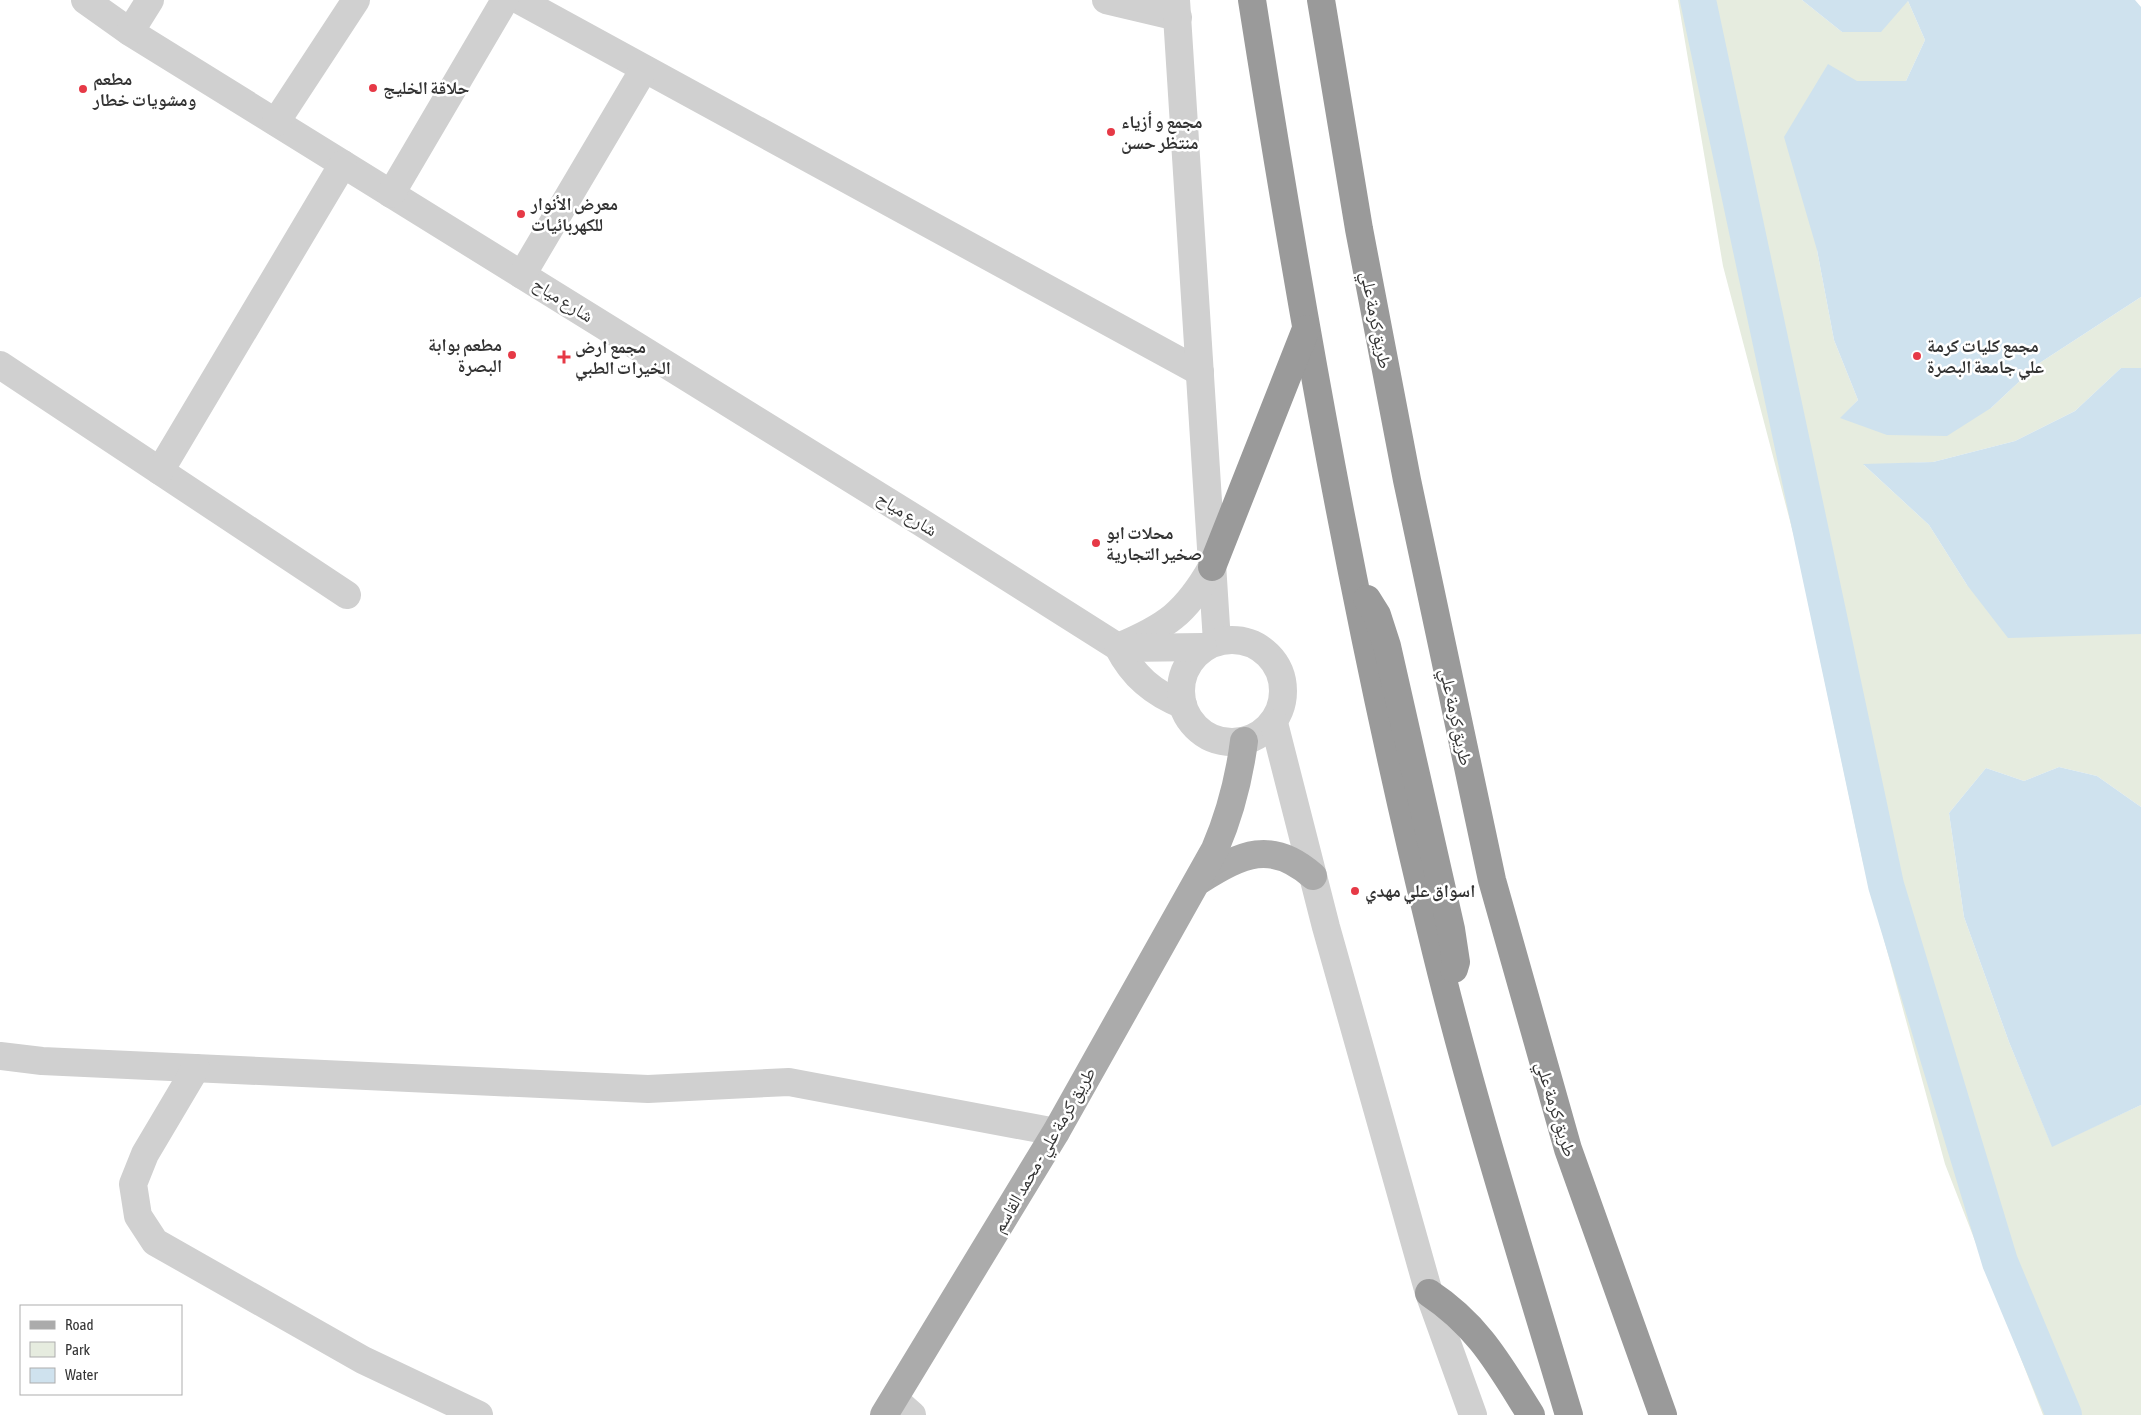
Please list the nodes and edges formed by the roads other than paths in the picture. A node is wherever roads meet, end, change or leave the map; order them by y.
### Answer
1 (85, 0) edge
2 (150, 0) edge
3 (356, 0) edge
4 (505, 0) edge
5 (519, 0) edge
6 (1106, 0) edge
7 (1252, 0) edge
8 (1321, 0) edge
9 (1177, 8) edge
10 (130, 32) junction
11 (644, 69) junction
12 (276, 122) junction
13 (343, 164) junction
14 (391, 194) junction
15 (522, 275) junction
16 (1306, 329) junction
17 (0, 365) edge
18 (1200, 372) junction
19 (160, 471) junction
20 (1212, 567) junction
21 (346, 595) dead end
22 (1210, 644) junction
23 (1118, 647) junction
24 (1183, 705) junction
25 (1274, 723) junction
26 (1244, 741) junction
27 (1313, 876) junction
28 (1196, 882) junction
29 (0, 1056) edge
30 (196, 1068) junction
31 (1056, 1132) junction
32 (1429, 1293) junction
33 (897, 1410) edge
34 (479, 1415) edge
35 (1473, 1415) edge
36 (1531, 1415) edge
37 (1568, 1415) edge
38 (1663, 1415) edge

1 - 10 street, شارع مياح
2 - 10 street
3 - 12 street
4 - 14 street
5 - 11 street
6 - 9 street
7 - 16 highway
8 - 38 highway, طريق كرمة علي
9 - 18 street
10 - 12 street, شارع مياح
11 - 15 street
11 - 18 street
12 - 13 street, شارع مياح
13 - 14 street, شارع مياح
13 - 19 street
14 - 15 street, شارع مياح
15 - 23 street, شارع مياح
16 - 20 highway
16 - 37 highway
17 - 19 street
18 - 20 street
19 - 21 street
20 - 22 street
20 - 23 street
22 - 23 street
22 - 24 street
22 - 25 street
23 - 24 street
24 - 26 street
25 - 26 street
25 - 27 street
26 - 28 main road, طريق كرمة علي - محمد القاسم
27 - 28 main road
27 - 32 street
28 - 31 main road, طريق كرمة علي - محمد القاسم
29 - 30 street
30 - 31 street
30 - 34 street
31 - 33 main road, طريق كرمة علي - محمد القاسم
32 - 35 street
32 - 36 highway

